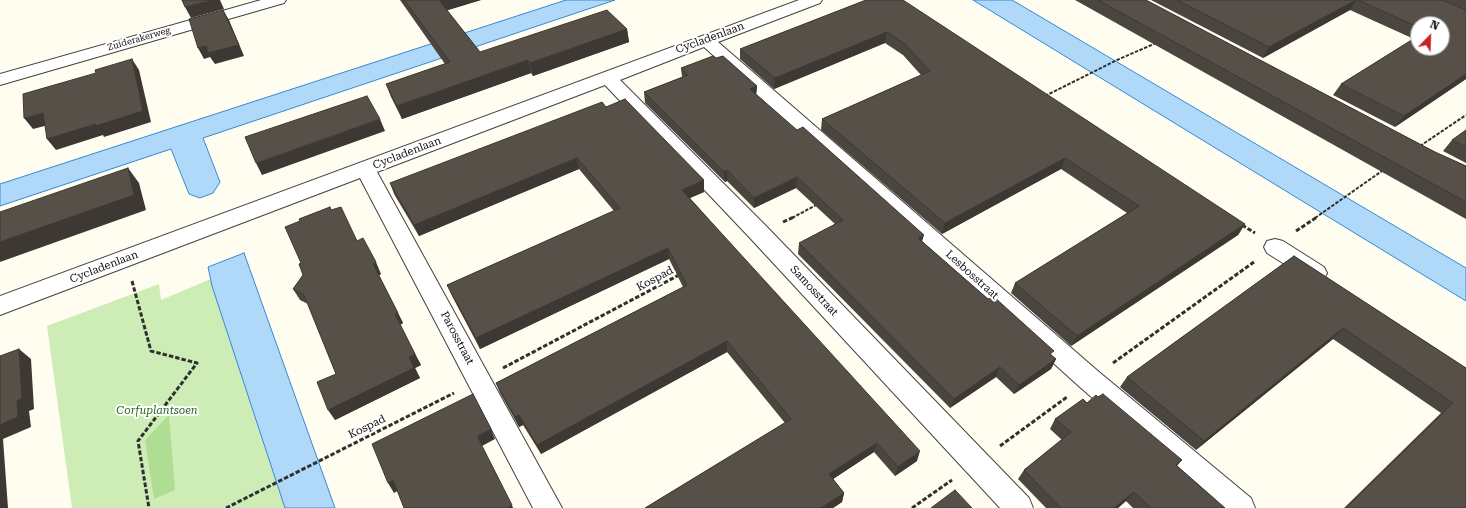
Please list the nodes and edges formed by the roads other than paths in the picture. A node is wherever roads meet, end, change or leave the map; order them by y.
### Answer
1 (278, 0) edge
2 (814, 0) edge
3 (706, 40) junction
4 (606, 77) junction
5 (0, 80) edge
6 (366, 169) junction
7 (1275, 247) road end
8 (1334, 285) edge
9 (0, 306) edge
10 (548, 508) edge
11 (1019, 508) edge
12 (1241, 508) edge

1 - 5 street, Zuiderakerweg
2 - 3 street, Cycladenlaan
3 - 4 street, Cycladenlaan
3 - 12 street, Lesbosstraat
4 - 6 street, Cycladenlaan
4 - 11 street, Samosstraat
6 - 9 street, Cycladenlaan
6 - 10 street, Parosstraat
7 - 8 street

